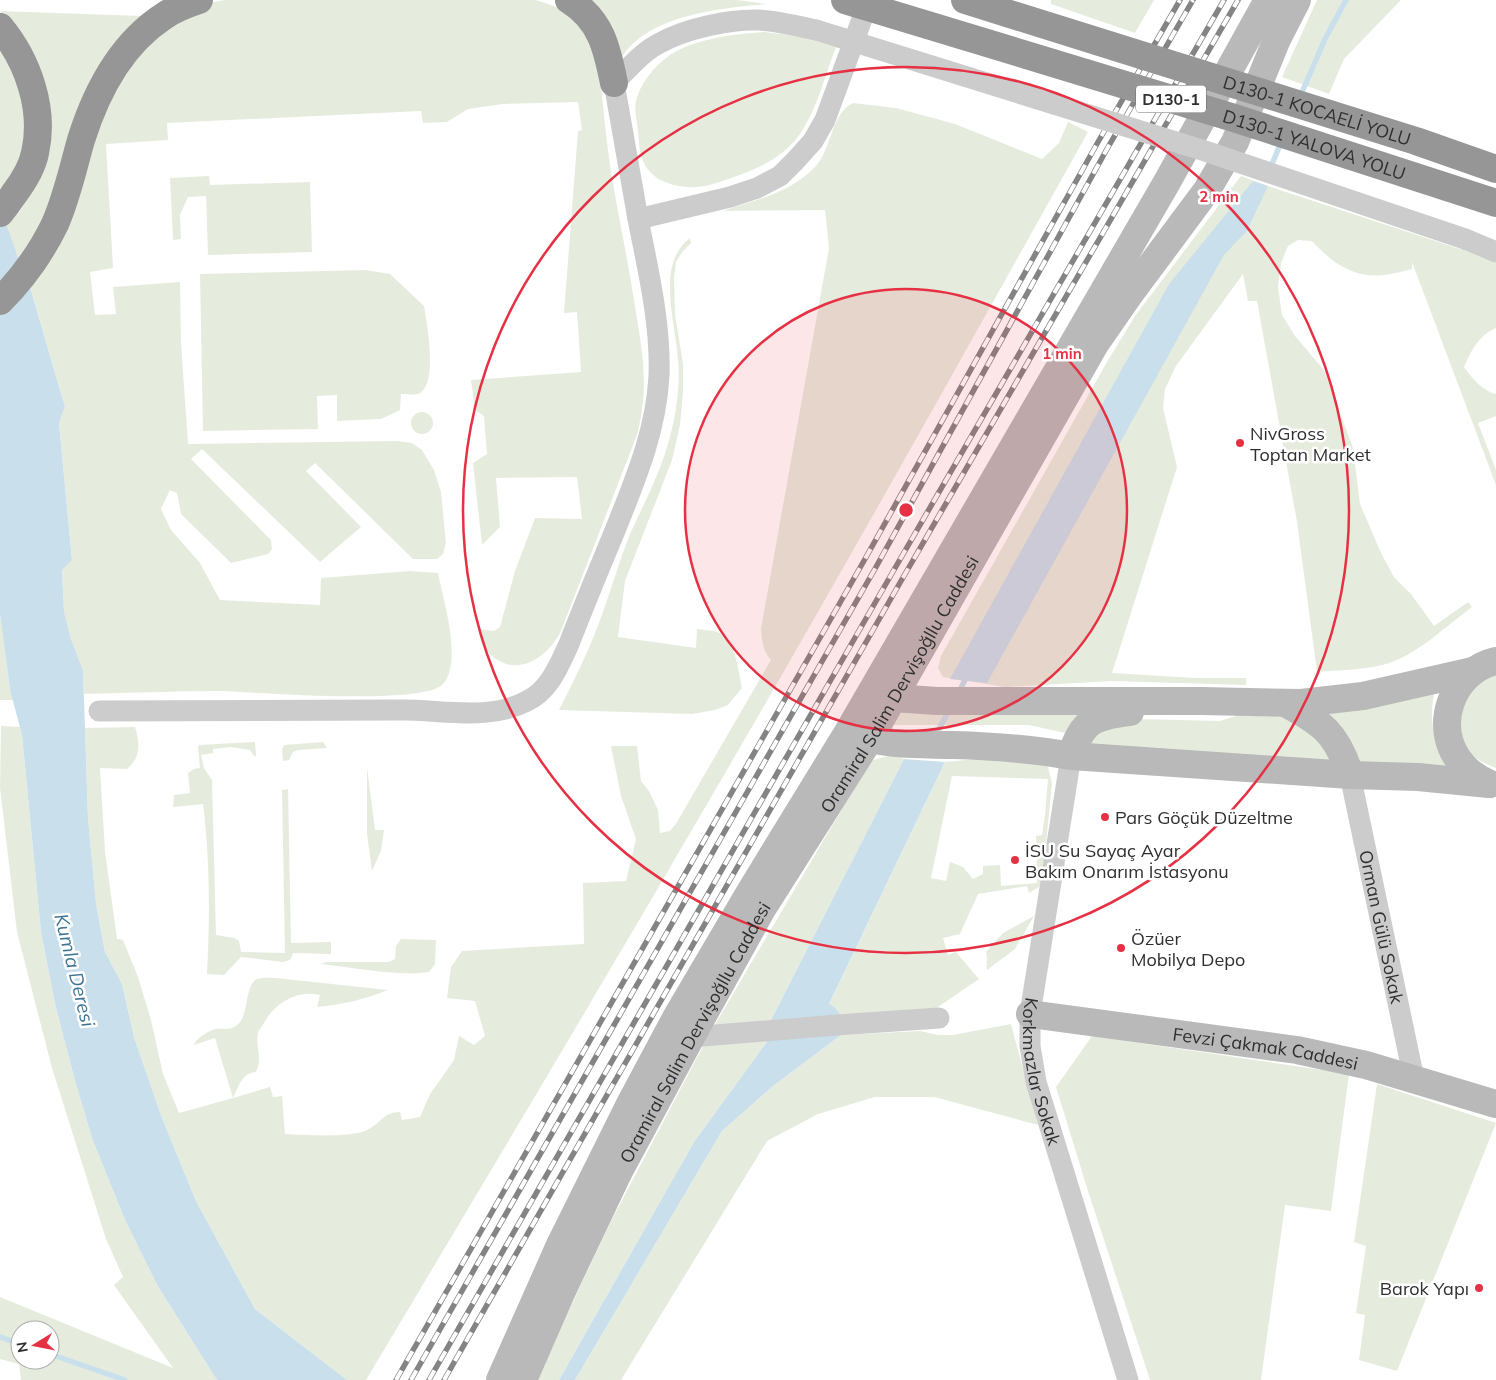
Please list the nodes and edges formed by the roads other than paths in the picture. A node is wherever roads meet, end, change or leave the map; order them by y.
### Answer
1 (199, 0) edge
2 (569, 0) edge
3 (845, 0) edge
4 (869, 0) edge
5 (965, 0) edge
6 (1268, 0) edge
7 (1297, 0) edge
8 (0, 28) edge
9 (614, 82) junction
10 (1496, 169) edge
11 (1496, 203) edge
12 (1, 212) edge
13 (638, 219) junction
14 (1496, 252) edge
15 (0, 301) edge
16 (919, 654) junction
17 (1488, 662) edge
18 (882, 696) junction
19 (943, 699) junction
20 (1201, 701) junction
21 (1282, 702) junction
22 (99, 711) dead end
23 (859, 736) junction
24 (1071, 756) junction
25 (1350, 775) junction
26 (1492, 785) edge
27 (1030, 1014) junction
28 (939, 1018) dead end
29 (698, 1037) junction
30 (1414, 1080) junction
31 (1496, 1104) edge
32 (500, 1380) edge
33 (523, 1380) edge
34 (1128, 1380) edge

1 - 15 highway
2 - 9 highway
3 - 11 highway, D130-1 YALOVA YOLU / D130-1, bridge
4 - 13 street
5 - 10 highway, D130-1 KOCAELİ YOLU / D130-1, bridge
6 - 18 main road, Oramiral Salim Dervişoğllu Caddesi
7 - 16 main road, Oramiral Salim Dervişoğllu Caddesi
8 - 12 highway
9 - 13 street
9 - 14 street, bridge
13 - 22 street
16 - 18 main road, Oramiral Salim Dervişoğllu Caddesi
16 - 19 main road
17 - 21 main road
17 - 26 main road
18 - 19 main road
18 - 23 main road, Oramiral Salim Dervişoğllu Caddesi
19 - 20 main road
20 - 21 main road
20 - 24 main road
21 - 25 main road
23 - 24 main road
23 - 29 main road, Oramiral Salim Dervişoğllu Caddesi
23 - 32 main road, Oramiral Salim Dervişoğllu Caddesi
24 - 25 main road
24 - 27 street, Korkmazlar Sokak
25 - 26 main road
25 - 30 street, Orman Gülü Sokak
27 - 30 main road, Fevzi Çakmak Caddesi
27 - 34 street, Korkmazlar Sokak
28 - 29 street
29 - 33 main road, Oramiral Salim Dervişoğllu Caddesi
30 - 31 main road, Fevzi Çakmak Caddesi

